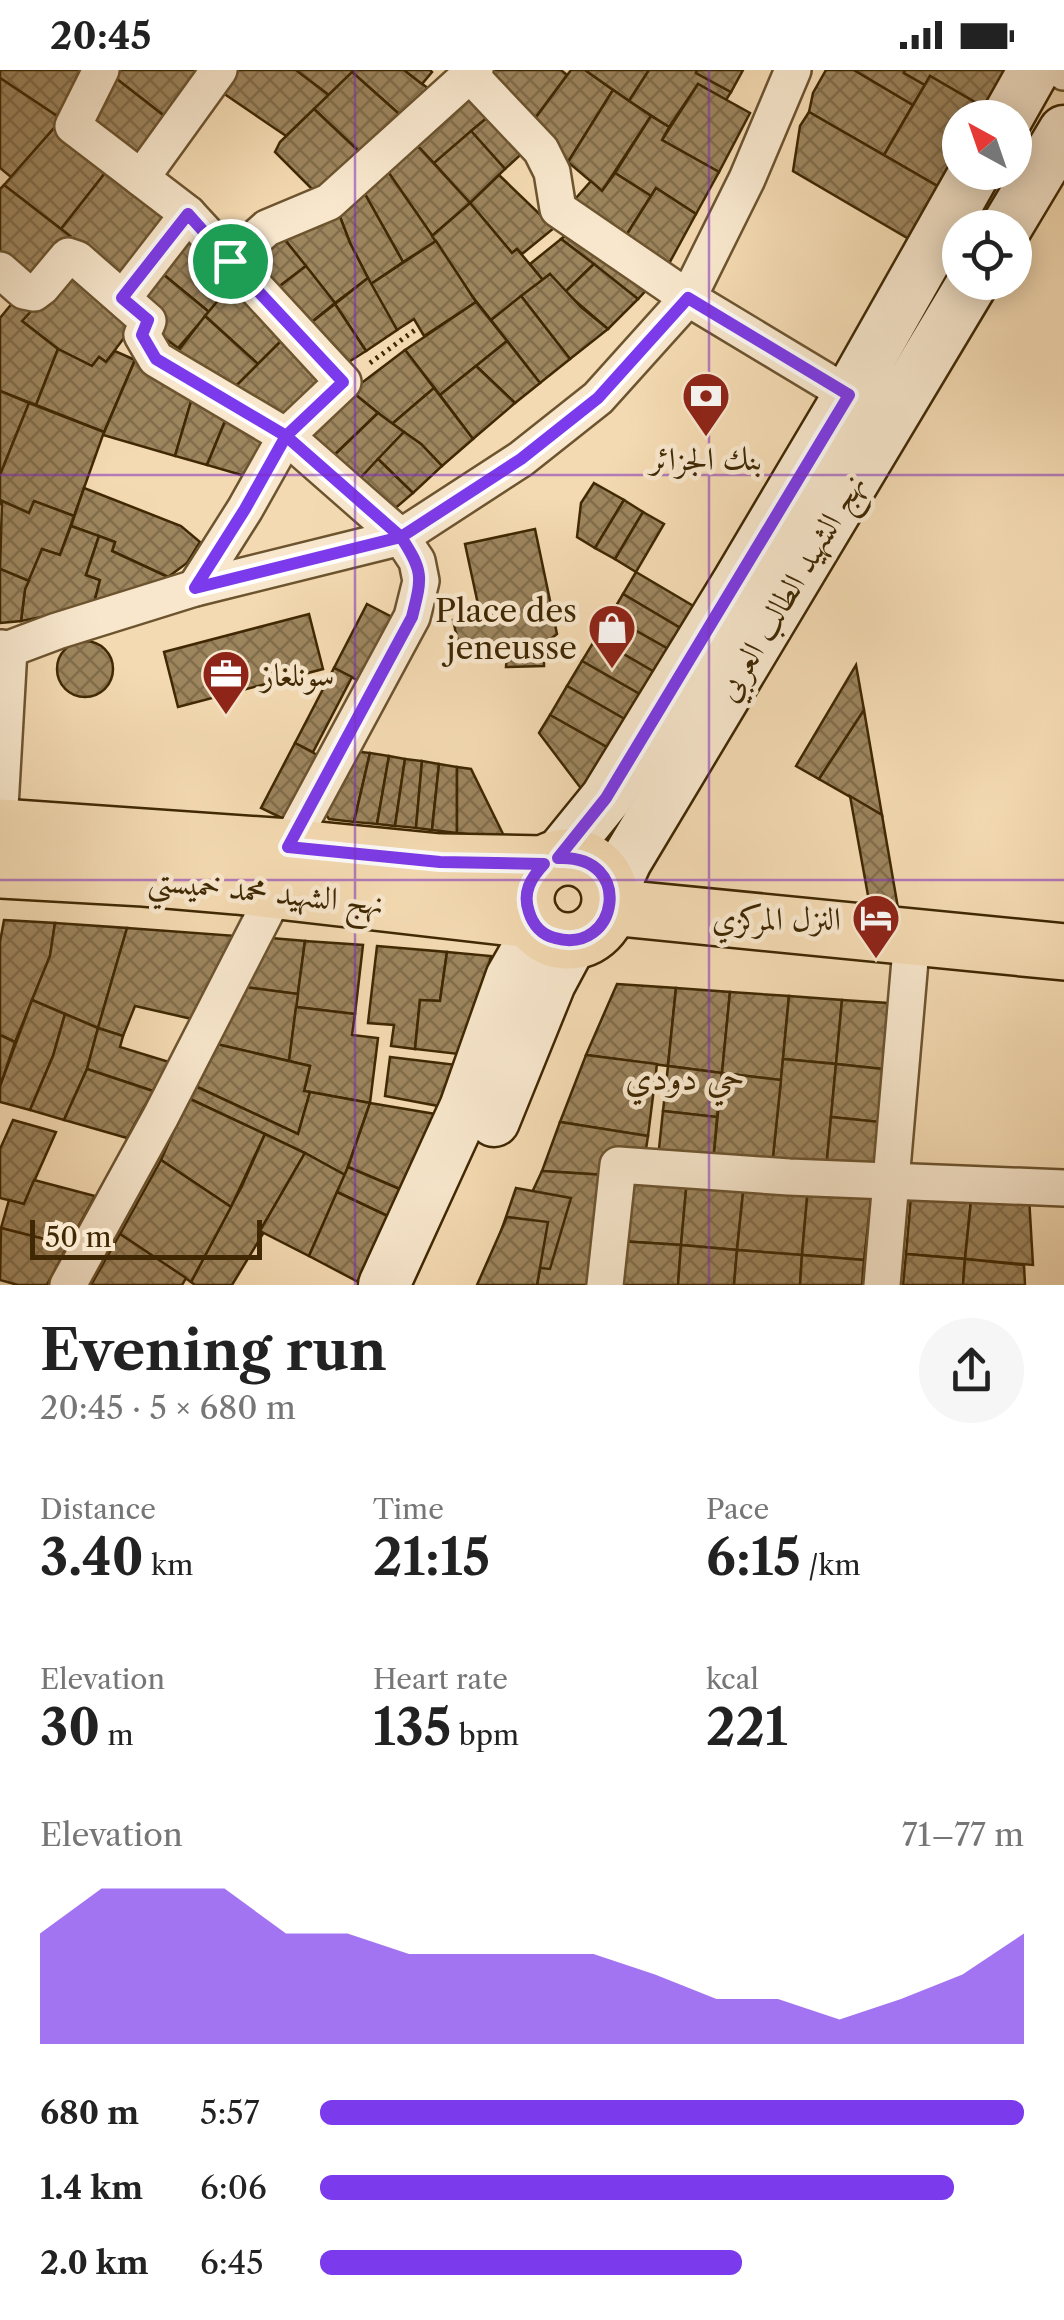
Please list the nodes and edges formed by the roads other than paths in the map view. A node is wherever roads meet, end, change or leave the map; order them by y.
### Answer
1 (102, 70) edge
2 (219, 70) edge
3 (793, 70) edge
4 (1034, 70) edge
5 (473, 73) edge
6 (1017, 100) edge
7 (1064, 131) edge
8 (141, 178) junction
9 (966, 190) edge
10 (1017, 210) edge
11 (188, 214) junction
12 (230, 261) junction
13 (0, 270) edge
14 (122, 298) junction
15 (688, 298) junction
16 (962, 300) edge
17 (849, 395) junction
18 (286, 436) junction
19 (401, 537) junction
20 (195, 588) junction
21 (4, 648) edge
22 (0, 807) edge
23 (0, 827) edge
24 (551, 861) junction
25 (282, 869) junction
26 (0, 870) edge
27 (573, 918) junction
28 (912, 937) junction
29 (1064, 952) edge
30 (892, 1180) junction
31 (1064, 1188) edge
32 (68, 1285) edge
33 (384, 1285) edge
34 (421, 1285) edge
35 (605, 1285) edge
36 (882, 1285) edge

1 - 8 street
2 - 8 street
3 - 15 street
4 - 6 main road
5 - 12 street
5 - 15 street
7 - 10 main road
8 - 11 street
9 - 17 main road, نهج الشهيد الطالب العربي
11 - 12 street
11 - 14 street
12 - 18 street
13 - 14 street
14 - 18 street
15 - 17 street
15 - 19 street
16 - 27 main road, نهج الشهيد الطالب العربي
17 - 24 main road, نهج الشهيد الطالب العربي
18 - 19 street
18 - 20 street
19 - 20 street
19 - 25 street
20 - 21 street
21 - 22 street
23 - 25 main road, نهج الشهيد محمد خميستي
24 - 25 main road, نهج الشهيد محمد خميستي
24 - 27 main road
24 - 27 main road
25 - 26 main road, نهج الشهيد محمد خميستي
25 - 27 main road, نهج الشهيد محمد خميستي
25 - 32 street
27 - 28 main road, نهج الشهيد محمد خميستي
27 - 33 main road
27 - 34 main road
28 - 29 main road, نهج الشهيد محمد خميستي
28 - 30 street
30 - 31 street
30 - 35 street
30 - 36 street

